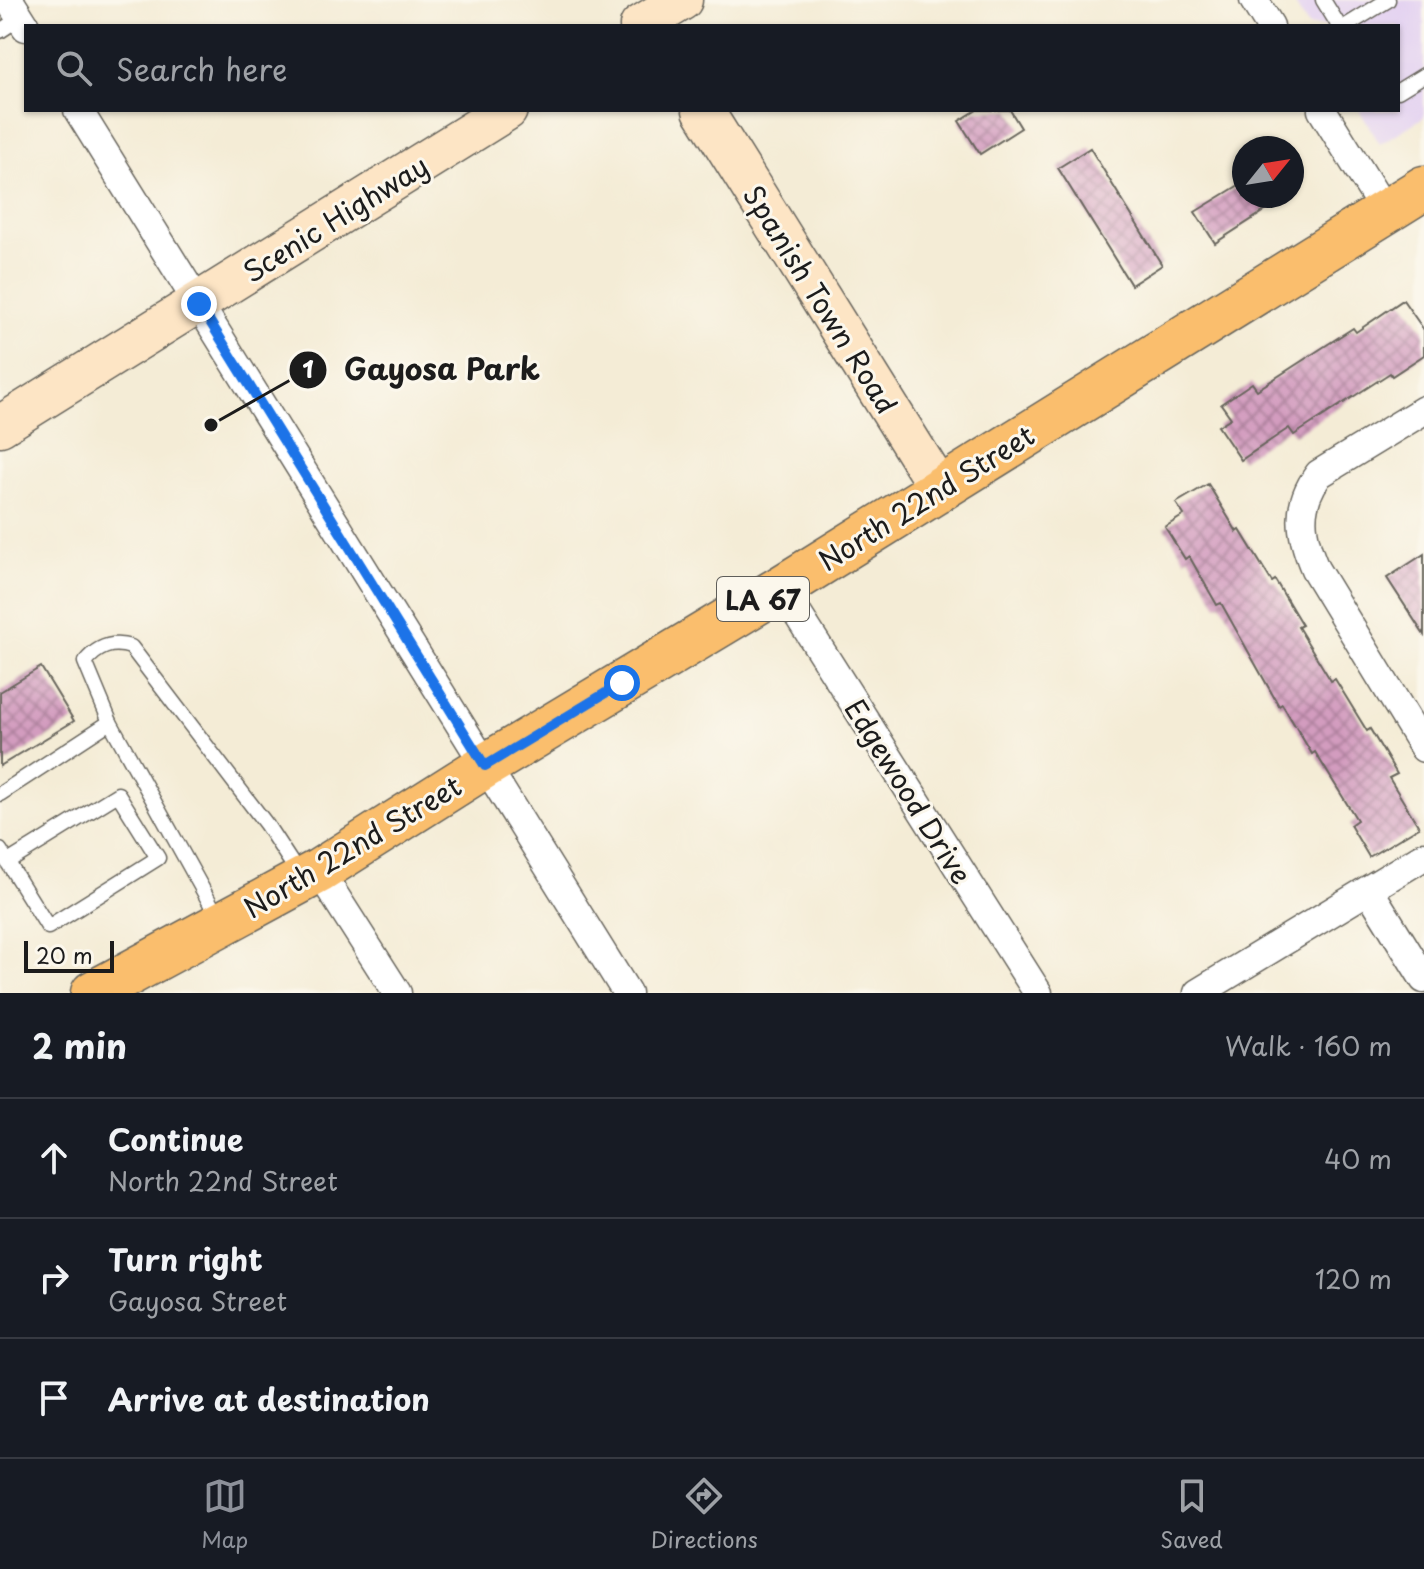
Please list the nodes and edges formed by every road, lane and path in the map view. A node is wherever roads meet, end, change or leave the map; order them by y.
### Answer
1 (682, 0) edge
2 (1254, 0) edge
3 (1323, 0) edge
4 (1388, 0) edge
5 (643, 18) edge
6 (1269, 24) edge
7 (1338, 24) edge
8 (1349, 24) edge
9 (1424, 75) edge
10 (1400, 90) edge
11 (79, 112) edge
12 (504, 112) edge
13 (704, 112) edge
14 (1323, 112) edge
15 (1424, 188) edge
16 (1386, 213) junction
17 (199, 304) junction
18 (1424, 410) edge
19 (0, 426) edge
20 (939, 488) junction
21 (781, 588) junction
22 (110, 722) junction
23 (1424, 748) edge
24 (485, 766) junction
25 (0, 794) edge
26 (4, 856) edge
27 (1424, 856) edge
28 (311, 875) junction
29 (1369, 890) junction
30 (221, 924) junction
31 (1424, 979) edge
32 (93, 993) edge
33 (397, 993) edge
34 (627, 993) edge
35 (1038, 993) edge
36 (1198, 993) edge

1 - 5 street
2 - 6 street
3 - 7 lane
4 - 8 lane
9 - 10 lane
11 - 17 street
12 - 17 street, Scenic Highway
13 - 20 street, Spanish Town Road
14 - 16 street
15 - 16 main road, North 22nd Street / LA 67
16 - 20 main road, North 22nd Street / LA 67
17 - 19 street, Scenic Highway
17 - 24 street
18 - 23 street
20 - 21 main road, North 22nd Street / LA 67
21 - 24 main road, North 22nd Street / LA 67
21 - 35 street, Edgewood Drive
22 - 25 lane
22 - 28 lane
22 - 30 lane
24 - 28 main road, North 22nd Street / LA 67
24 - 34 street
26 - 26 lane
27 - 29 street
28 - 30 main road, North 22nd Street / LA 67
28 - 33 street
29 - 31 street
29 - 36 street
30 - 32 main road, North 22nd Street / LA 67

